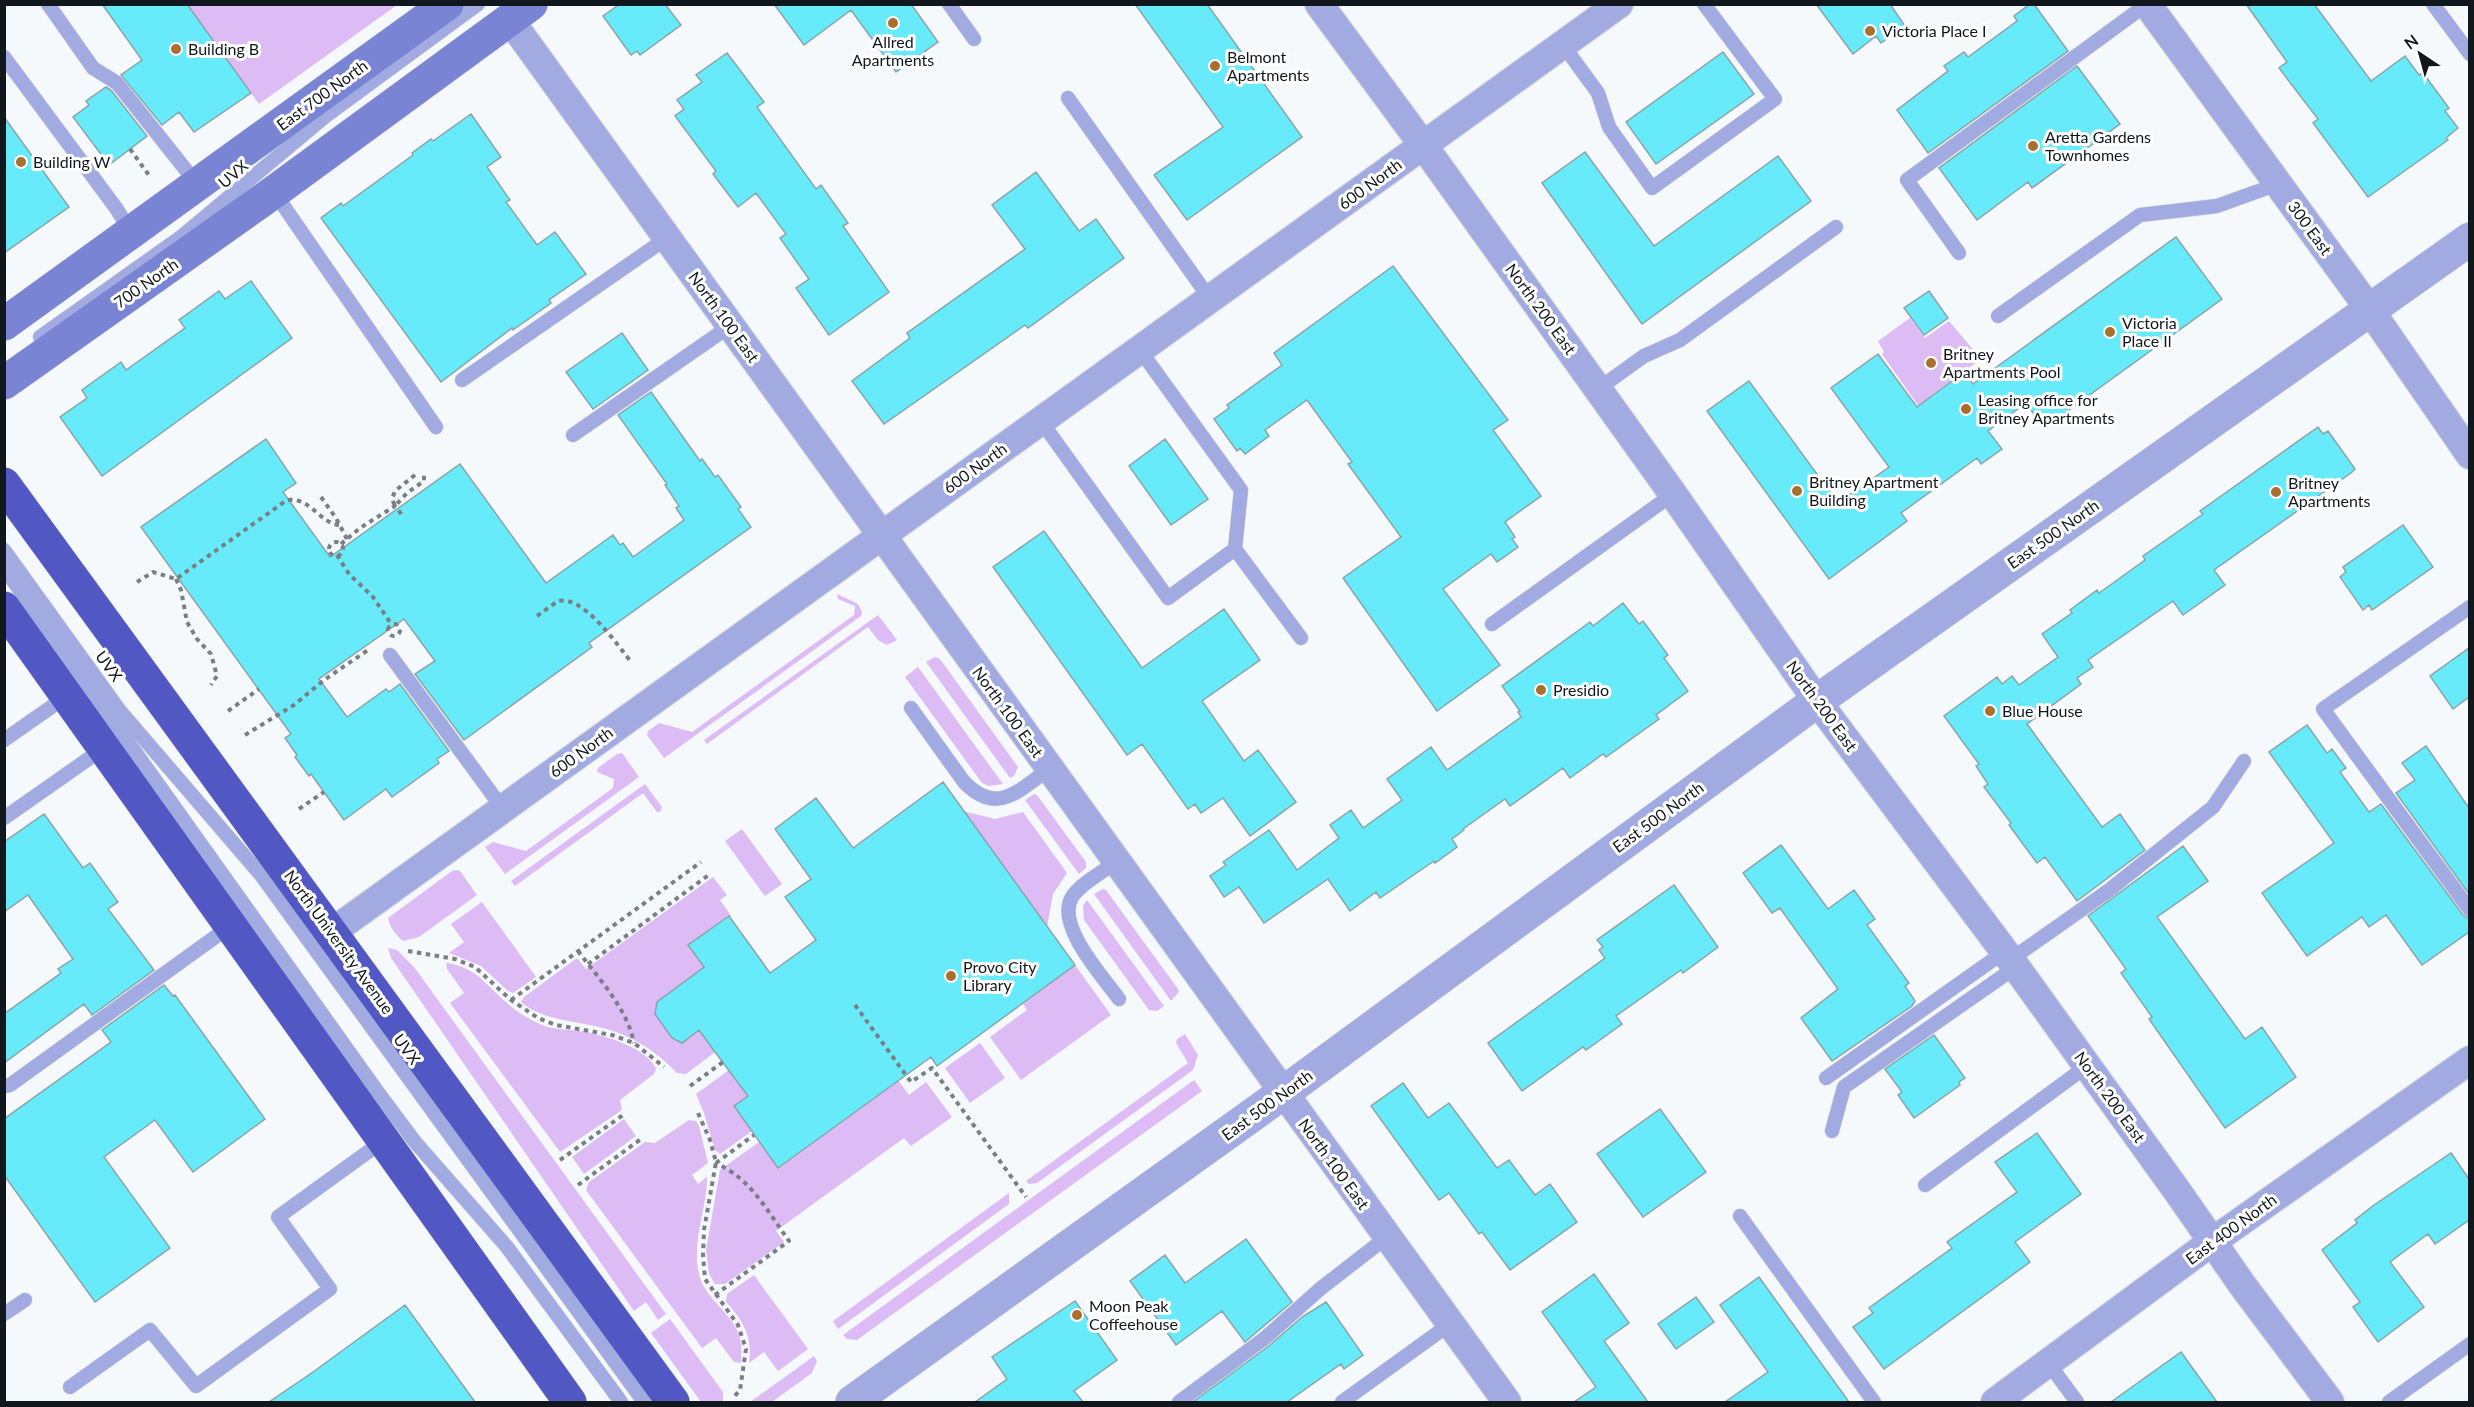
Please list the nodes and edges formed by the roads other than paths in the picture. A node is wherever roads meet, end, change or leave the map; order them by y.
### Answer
1 (48, 4) edge
2 (447, 4) edge
3 (478, 4) edge
4 (949, 4) edge
5 (1319, 4) edge
6 (1619, 4) edge
7 (1704, 4) edge
8 (2147, 4) edge
9 (2433, 4) edge
10 (517, 10) edge
11 (974, 39) dead end
12 (1563, 45) junction
13 (2469, 54) edge
14 (4, 57) edge
15 (1068, 98) dead end
16 (1423, 145) junction
17 (197, 184) junction
18 (2278, 184) junction
19 (281, 188) junction
20 (1836, 227) dead end
21 (131, 232) junction
22 (667, 238) junction
23 (2469, 239) edge
24 (1959, 253) dead end
25 (1210, 299) junction
26 (2370, 310) junction
27 (1998, 316) dead end
28 (4, 324) edge
29 (730, 326) junction
30 (33, 342) dead end
31 (1140, 350) junction
32 (462, 380) dead end
33 (4, 383) edge
34 (1598, 389) junction
35 (1041, 421) junction
36 (436, 427) dead end
37 (573, 435) dead end
38 (2469, 455) edge
39 (4, 484) edge
40 (1673, 494) junction
41 (881, 536) junction
42 (1235, 549) junction
43 (4, 550) edge
44 (4, 568) edge
45 (2469, 607) edge
46 (4, 608) edge
47 (1492, 624) dead end
48 (1301, 638) dead end
49 (390, 655) dead end
50 (67, 696) junction
51 (1817, 701) junction
52 (911, 708) dead end
53 (4, 740) edge
54 (104, 748) junction
55 (2244, 761) dead end
56 (1049, 768) junction
57 (503, 809) junction
58 (4, 818) edge
59 (1116, 862) junction
60 (2469, 910) edge
61 (229, 927) junction
62 (332, 932) junction
63 (2010, 960) junction
64 (1119, 999) dead end
65 (2469, 1060) edge
66 (2087, 1066) junction
67 (1826, 1078) dead end
68 (4, 1086) edge
69 (1283, 1094) junction
70 (1832, 1131) dead end
71 (383, 1141) junction
72 (1924, 1185) dead end
73 (1740, 1216) dead end
74 (1387, 1237) junction
75 (2213, 1241) junction
76 (25, 1300) dead end
77 (4, 1314) edge
78 (1450, 1324) junction
79 (2469, 1344) edge
80 (2049, 1364) junction
81 (70, 1387) dead end
82 (570, 1402) edge
83 (621, 1402) edge
84 (644, 1402) edge
85 (673, 1402) edge
86 (852, 1402) edge
87 (1179, 1402) edge
88 (1342, 1402) edge
89 (1507, 1402) edge
90 (1874, 1402) edge
91 (1995, 1402) edge
92 (2077, 1402) edge
93 (2330, 1402) edge
94 (2389, 1402) edge

1 - 17 lane
2 - 17 main road, East 700 North
3 - 30 lane, UVX
4 - 11 lane
5 - 16 street, North 200 East
6 - 12 street, 600 North
7 - 12 lane
8 - 18 street, 300 East
8 - 24 lane
9 - 13 lane
10 - 19 main road
10 - 19 lane
10 - 22 street, North 100 East
12 - 16 street, 600 North
14 - 21 lane
15 - 25 lane
16 - 25 street, 600 North
16 - 34 street, North 200 East
17 - 21 main road
18 - 26 street, 300 East
18 - 27 lane
19 - 33 main road, 700 North
19 - 36 lane
20 - 34 lane
21 - 28 main road
22 - 29 street, North 100 East
22 - 32 lane
23 - 26 street, East 500 North
25 - 31 street, 600 North
26 - 38 street, 300 East
26 - 51 street, East 500 North
29 - 37 lane
29 - 41 street, North 100 East
31 - 35 street, 600 North
31 - 42 lane
34 - 40 street, North 200 East
35 - 41 street, 600 North
35 - 42 lane
39 - 62 highway, North University Avenue
40 - 47 lane
40 - 51 street, North 200 East
41 - 56 street, North 100 East
41 - 57 street, 600 North
42 - 48 lane
43 - 84 lane, UVX
44 - 83 lane, UVX
45 - 60 lane
46 - 50 highway
49 - 57 lane
50 - 53 lane
50 - 54 highway
51 - 63 street, North 200 East
51 - 69 street, East 500 North
52 - 56 lane
54 - 58 lane
54 - 61 highway
55 - 63 lane
56 - 59 street, North 100 East
57 - 62 street, 600 North
59 - 64 lane
59 - 69 street, North 100 East
61 - 68 lane
61 - 71 highway
62 - 85 highway, North University Avenue
63 - 66 street, North 200 East
63 - 67 lane
63 - 70 lane
65 - 75 street, East 400 North
66 - 72 lane
66 - 75 street, North 200 East
69 - 74 street, North 100 East
69 - 86 street, East 500 North
71 - 81 lane
71 - 82 highway
73 - 90 lane
74 - 78 street, North 100 East
74 - 87 lane
75 - 80 street, East 400 North
75 - 93 street, North 200 East
76 - 77 lane
78 - 88 lane
78 - 89 street, North 100 East
79 - 94 lane
80 - 91 street, East 400 North
80 - 92 lane

